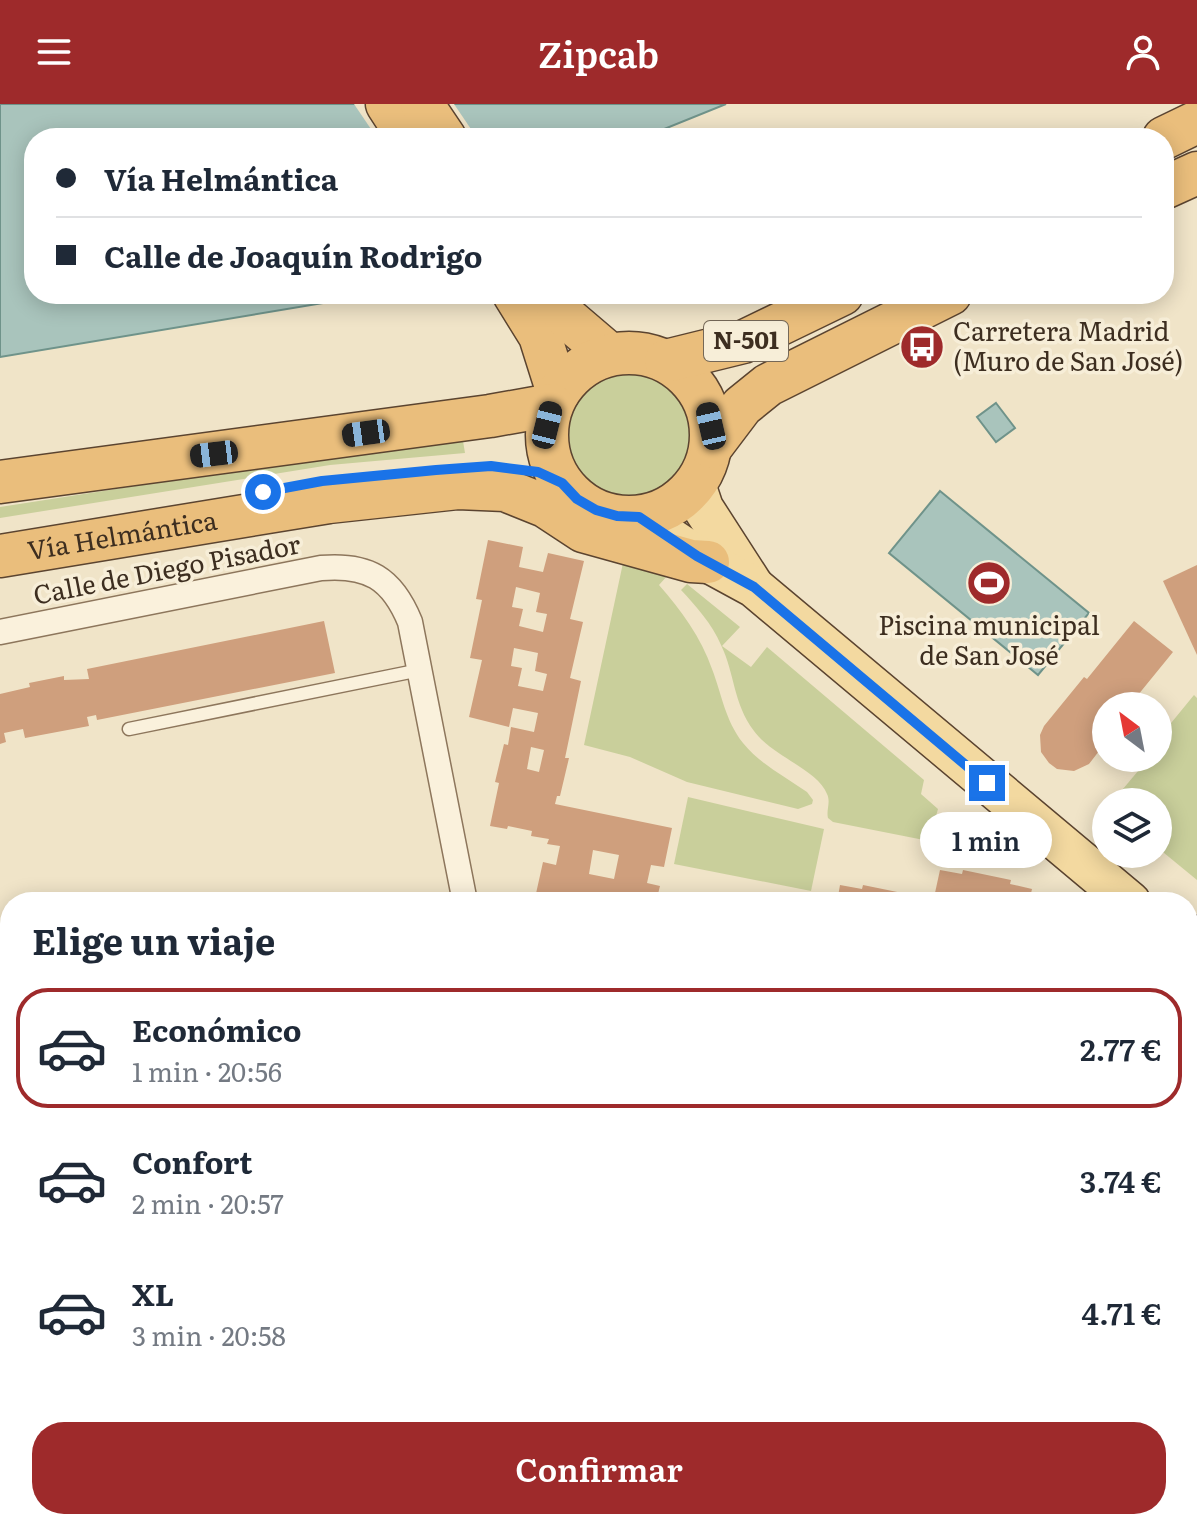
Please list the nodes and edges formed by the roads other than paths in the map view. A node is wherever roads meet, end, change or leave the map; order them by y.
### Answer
1 (387, 104) edge
2 (422, 104) edge
3 (1197, 122) edge
4 (403, 128) edge
5 (438, 128) edge
6 (1174, 133) edge
7 (1197, 173) edge
8 (1174, 183) edge
9 (520, 304) edge
10 (557, 304) edge
11 (821, 304) edge
12 (930, 304) edge
13 (609, 354) junction
14 (666, 361) junction
15 (555, 399) junction
16 (703, 465) junction
17 (0, 482) edge
18 (562, 483) junction
19 (639, 517) junction
20 (0, 537) edge
21 (0, 556) edge
22 (708, 562) junction
23 (754, 587) junction
24 (0, 632) edge
25 (420, 670) junction
26 (129, 729) dead end
27 (460, 873) junction
28 (463, 892) edge
29 (477, 892) edge
30 (1118, 892) edge

1 - 4 highway
2 - 5 highway
3 - 6 highway
7 - 8 highway
9 - 15 highway
10 - 13 highway
11 - 14 highway, N-501
12 - 16 highway
13 - 14 highway, N-501
13 - 15 highway
14 - 16 highway, N-501
15 - 17 highway
15 - 18 highway
16 - 19 highway
16 - 23 main road
18 - 19 highway
18 - 20 highway, Vía Helmántica
19 - 22 main road
21 - 22 highway, Vía Helmántica
22 - 23 main road
23 - 30 main road
24 - 25 street, Calle de Diego Pisador
25 - 26 lane
25 - 27 street
27 - 28 street
27 - 29 street

